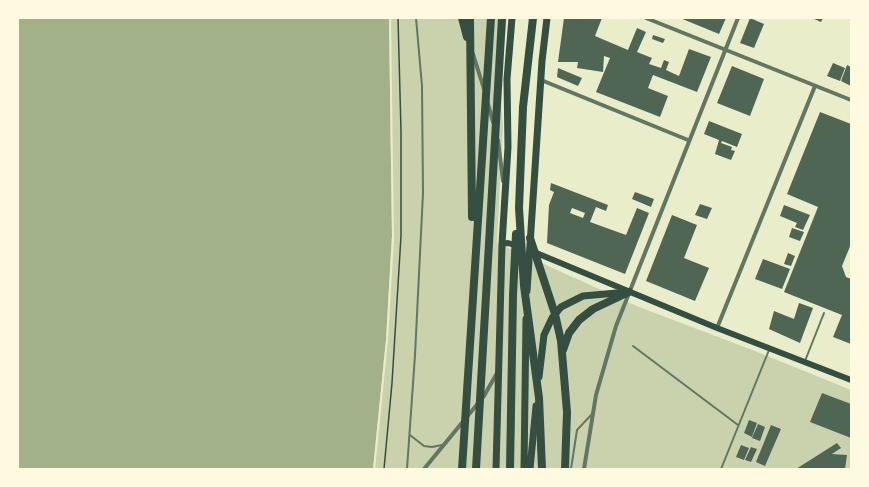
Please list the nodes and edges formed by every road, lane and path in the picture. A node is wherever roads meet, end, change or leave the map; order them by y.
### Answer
1 (398, 18) edge
2 (416, 18) edge
3 (459, 18) edge
4 (462, 18) edge
5 (470, 18) edge
6 (491, 18) edge
7 (502, 18) edge
8 (512, 18) edge
9 (533, 18) edge
10 (547, 18) edge
11 (646, 18) edge
12 (738, 18) edge
13 (468, 40) junction
14 (725, 50) junction
15 (541, 80) junction
16 (815, 86) junction
17 (851, 100) edge
18 (688, 140) junction
19 (519, 194) junction
20 (505, 201) junction
21 (530, 238) joint
22 (502, 244) junction
23 (532, 252) junction
24 (629, 292) junction
25 (472, 302) junction
26 (824, 313) dead end
27 (555, 314) junction
28 (717, 328) junction
29 (633, 346) dead end
30 (770, 348) junction
31 (562, 355) junction
32 (804, 362) junction
33 (498, 366) junction
34 (851, 380) edge
35 (593, 414) junction
36 (738, 425) junction
37 (410, 435) junction
38 (444, 444) junction
39 (384, 469) edge
40 (407, 469) edge
41 (424, 469) edge
42 (462, 469) edge
43 (476, 469) edge
44 (496, 469) edge
45 (510, 469) edge
46 (524, 469) edge
47 (530, 469) edge
48 (542, 469) edge
49 (565, 469) edge
50 (571, 469) edge
51 (584, 469) edge
52 (721, 469) edge

1 - 39 path
2 - 37 lane
3 - 13 street
4 - 13 highway
5 - 25 highway
6 - 25 highway
7 - 43 highway
8 - 20 main road
9 - 19 highway
10 - 15 main road
11 - 14 street
12 - 14 street
13 - 20 street
14 - 16 street
14 - 18 street
15 - 18 street
15 - 21 main road
16 - 17 street
16 - 28 street
18 - 24 street
19 - 45 highway
19 - 48 highway
20 - 22 main road
21 - 23 highway
22 - 23 main road
22 - 33 main road
23 - 24 main road
23 - 27 highway
23 - 46 main road
24 - 27 main road
24 - 28 main road
24 - 31 highway
24 - 35 street
25 - 42 highway
26 - 32 lane
27 - 31 highway
27 - 47 main road
28 - 30 main road
29 - 36 lane
30 - 32 main road
30 - 36 lane
31 - 49 highway
32 - 34 main road
33 - 38 street
33 - 44 main road
35 - 50 lane
35 - 51 street
36 - 52 lane
37 - 38 lane
37 - 40 lane
38 - 41 street

